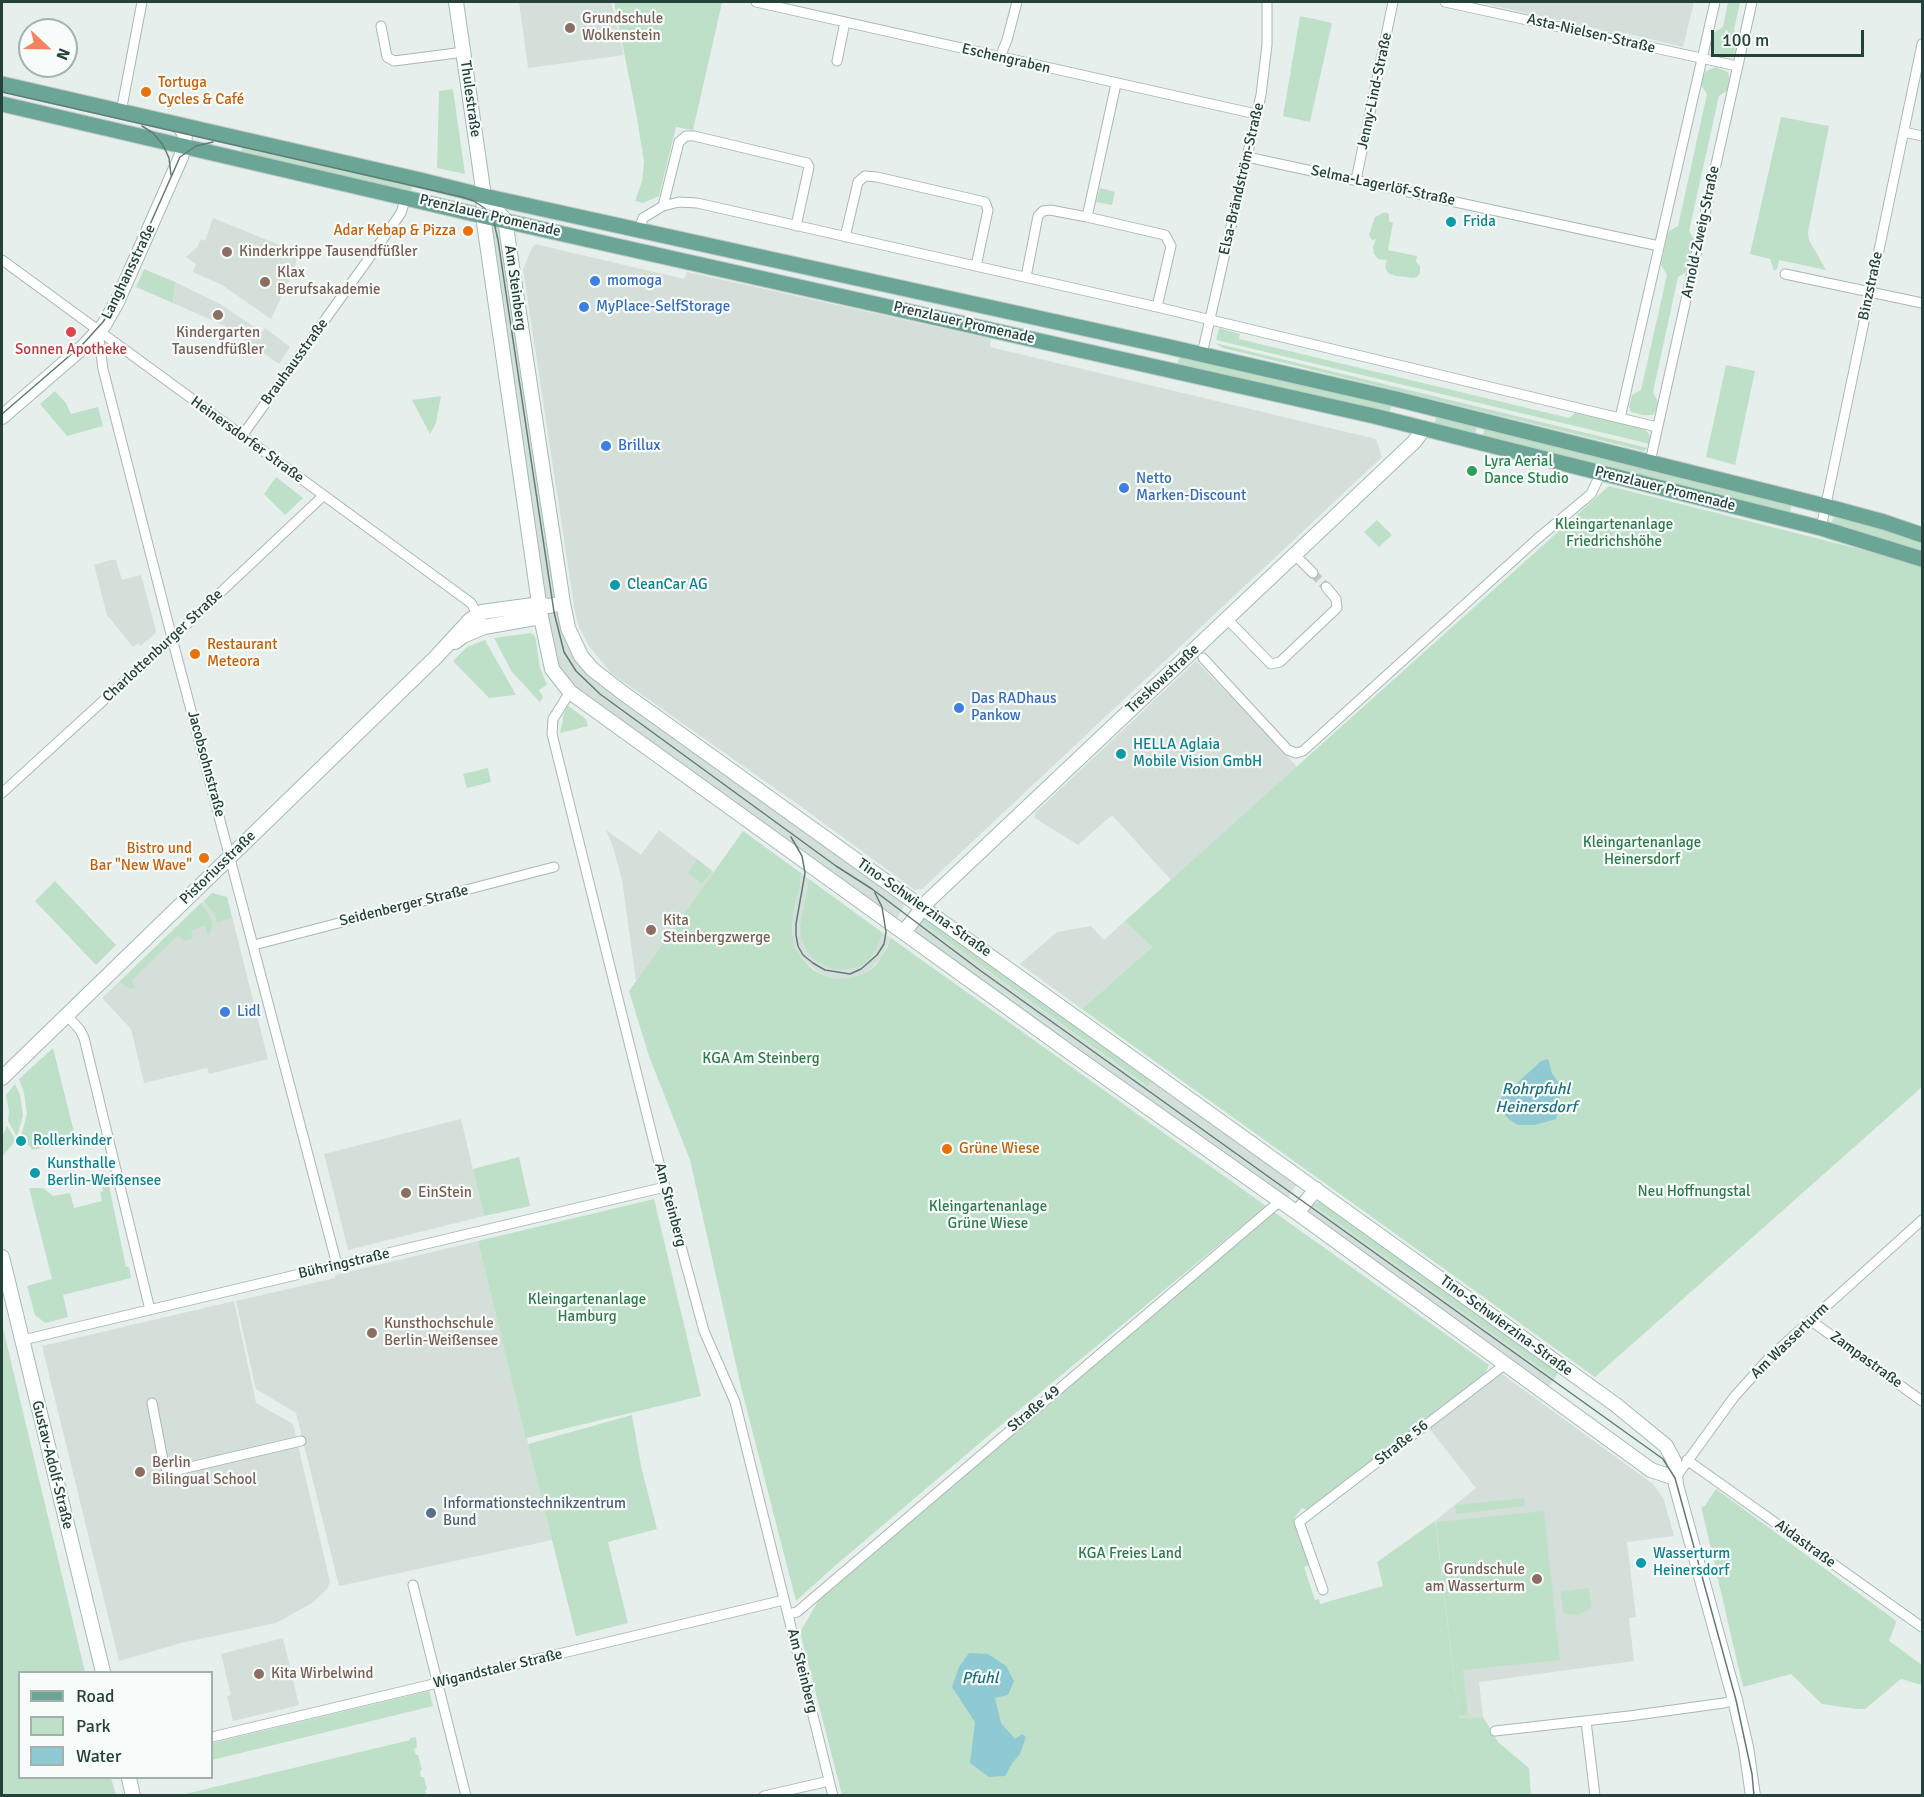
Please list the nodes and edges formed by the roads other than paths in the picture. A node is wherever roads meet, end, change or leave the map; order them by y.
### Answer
1 (142, 2) edge
2 (456, 2) edge
3 (756, 2) edge
4 (1017, 2) edge
5 (1267, 2) edge
6 (1393, 2) edge
7 (1445, 2) edge
8 (1715, 2) edge
9 (1752, 2) edge
10 (845, 22) junction
11 (381, 26) dead end
12 (1923, 44) edge
13 (464, 52) junction
14 (1000, 57) junction
15 (1702, 59) junction
16 (837, 61) dead end
17 (1737, 66) junction
18 (2, 84) edge
19 (1116, 84) junction
20 (2, 104) edge
21 (121, 112) junction
22 (1256, 114) junction
23 (178, 125) junction
24 (1904, 132) junction
25 (1923, 136) edge
26 (184, 146) junction
27 (1247, 157) junction
28 (1356, 180) junction
29 (484, 196) junction
30 (406, 197) junction
31 (663, 206) junction
32 (483, 216) junction
33 (1087, 217) junction
34 (505, 220) junction
35 (795, 226) junction
36 (639, 230) junction
37 (845, 237) junction
38 (1659, 246) junction
39 (736, 251) junction
40 (2, 260) edge
41 (976, 266) junction
42 (732, 271) junction
43 (1785, 274) dead end
44 (1026, 277) junction
45 (1870, 291) junction
46 (1923, 303) edge
47 (1157, 307) junction
48 (1209, 320) junction
49 (98, 332) junction
50 (1202, 354) junction
51 (2, 417) edge
52 (1620, 418) junction
53 (1657, 427) junction
54 (1424, 429) junction
55 (242, 436) junction
56 (1650, 462) junction
57 (1601, 473) junction
58 (323, 496) junction
59 (1825, 506) junction
60 (1821, 528) junction
61 (1923, 535) edge
62 (1295, 555) junction
63 (1923, 559) edge
64 (1313, 573) tunnel mouth
65 (1326, 587) tunnel mouth
66 (548, 608) junction
67 (478, 614) junction
68 (1227, 619) junction
69 (484, 627) junction
70 (172, 638) junction
71 (435, 658) junction
72 (1203, 658) dead end
73 (570, 692) junction
74 (2, 793) edge
75 (230, 856) junction
76 (554, 867) dead end
77 (922, 907) junction
78 (904, 932) junction
79 (254, 945) junction
80 (66, 1014) junction
81 (2, 1078) edge
82 (665, 1187) junction
83 (1316, 1189) junction
84 (1280, 1201) junction
85 (1297, 1213) junction
86 (1923, 1220) edge
87 (2, 1257) edge
88 (337, 1265) junction
89 (150, 1310) junction
90 (1810, 1320) junction
91 (22, 1340) junction
92 (1503, 1363) junction
93 (1923, 1401) edge
94 (152, 1403) dead end
95 (301, 1441) dead end
96 (1687, 1460) junction
97 (1675, 1478) junction
98 (413, 1585) dead end
99 (1323, 1590) dead end
100 (784, 1600) junction
101 (788, 1614) junction
102 (1923, 1628) edge
103 (103, 1671) edge
104 (437, 1683) junction
105 (1735, 1700) junction
106 (1586, 1722) junction
107 (1495, 1731) dead end
108 (213, 1737) edge
109 (129, 1779) edge
110 (829, 1781) junction
111 (133, 1796) edge
112 (466, 1796) edge
113 (764, 1796) edge
114 (833, 1796) edge
115 (1595, 1796) edge
116 (1753, 1796) edge

1 - 21 street
2 - 13 main road, Thulestraße
3 - 10 street, Eschengraben
4 - 14 street
5 - 22 street, Elsa-Brändström-Straße
6 - 28 street, Jenny-Lind-Straße
7 - 15 street, Asta-Nielsen-Straße
8 - 15 street
9 - 17 street, Arnold-Zweig-Straße
10 - 14 street, Eschengraben
10 - 16 street
11 - 13 street
12 - 24 street, Binzstraße
13 - 29 main road, Thulestraße
14 - 19 street, Eschengraben
15 - 17 street, Asta-Nielsen-Straße
15 - 38 street
17 - 53 street, Arnold-Zweig-Straße
18 - 21 main road, Prenzlauer Promenade
19 - 22 street, Eschengraben
19 - 33 street
20 - 26 main road, Prenzlauer Promenade
21 - 23 main road, Prenzlauer Promenade
22 - 27 street, Elsa-Brändström-Straße
23 - 26 main road
23 - 29 main road, Prenzlauer Promenade
24 - 25 street
24 - 45 street, Binzstraße
26 - 30 main road, Prenzlauer Promenade
26 - 49 main road, Langhansstraße
27 - 28 street, Selma-Lagerlöf-Straße
27 - 48 street, Elsa-Brändström-Straße
28 - 38 street, Selma-Lagerlöf-Straße
29 - 32 main road, Am Steinberg
29 - 34 main road
29 - 36 main road, Prenzlauer Promenade
30 - 32 main road, Prenzlauer Promenade
30 - 55 street, Brauhausstraße
31 - 35 street
31 - 35 street
31 - 36 street
32 - 34 main road, Prenzlauer Promenade
32 - 66 main road, Am Steinberg
33 - 44 street
33 - 47 street
34 - 42 main road, Prenzlauer Promenade
34 - 66 main road, Am Steinberg
35 - 37 street
36 - 39 main road, Prenzlauer Promenade
37 - 41 street
37 - 41 street
38 - 52 street
39 - 42 main road
39 - 50 main road, Prenzlauer Promenade
40 - 49 street, Heinersdorfer Straße
41 - 44 street
42 - 54 main road, Prenzlauer Promenade
43 - 45 street
44 - 47 street
45 - 46 street
45 - 59 street, Binzstraße
47 - 48 street
48 - 50 street, Elsa-Brändström-Straße
48 - 52 street
49 - 51 main road, Langhansstraße
49 - 55 street, Heinersdorfer Straße
49 - 70 street, Jacobsohnstraße
50 - 56 main road, Prenzlauer Promenade
52 - 53 street
53 - 56 street, Arnold-Zweig-Straße
54 - 57 main road, Prenzlauer Promenade
54 - 62 main road, Treskowstraße
55 - 58 street, Heinersdorfer Straße
56 - 59 main road, Prenzlauer Promenade
57 - 60 main road, Prenzlauer Promenade
57 - 72 street
58 - 67 street, Heinersdorfer Straße
58 - 70 street, Charlottenburger Straße
59 - 60 street, Binzstraße
59 - 61 main road, Prenzlauer Promenade
60 - 63 main road, Prenzlauer Promenade
62 - 64 street
62 - 68 main road, Treskowstraße
65 - 68 street
66 - 67 main road
66 - 69 main road, Pistoriusstraße
66 - 73 main road, Am Steinberg
66 - 77 main road, Tino-Schwierzina-Straße
67 - 69 street, Heinersdorfer Straße
67 - 71 main road, Pistoriusstraße
68 - 77 main road, Treskowstraße
69 - 71 main road, Pistoriusstraße
70 - 74 street, Charlottenburger Straße
70 - 75 street, Jacobsohnstraße
71 - 75 main road, Pistoriusstraße
73 - 78 main road, Tino-Schwierzina-Straße
73 - 82 street, Am Steinberg
75 - 79 street, Jacobsohnstraße
75 - 80 main road, Pistoriusstraße
76 - 79 street, Seidenberger Straße
77 - 78 main road, Treskowstraße
77 - 83 main road, Tino-Schwierzina-Straße
78 - 84 main road, Tino-Schwierzina-Straße
79 - 88 street, Jacobsohnstraße
80 - 81 main road, Pistoriusstraße
80 - 89 street
82 - 88 street, Bühringstraße
82 - 100 street, Am Steinberg
83 - 85 main road
83 - 97 main road, Tino-Schwierzina-Straße
84 - 85 main road, Tino-Schwierzina-Straße
84 - 101 street, Straße 49
85 - 92 main road, Tino-Schwierzina-Straße
86 - 90 street, Am Wasserturm
87 - 91 main road, Gustav-Adolf-Straße
88 - 89 street, Bühringstraße
89 - 91 street, Bühringstraße
90 - 93 street, Zampastraße
90 - 96 street, Am Wasserturm
91 - 103 main road, Gustav-Adolf-Straße
92 - 97 main road, Tino-Schwierzina-Straße
92 - 99 street, Straße 56
94 - 95 street
96 - 97 street, Am Wasserturm
96 - 102 street, Aidastraße
97 - 105 main road, Tino-Schwierzina-Straße
98 - 104 street
100 - 101 street, Am Steinberg
100 - 104 street, Wigandstaler Straße
101 - 110 street, Am Steinberg
104 - 108 street, Wigandstaler Straße
104 - 112 street
105 - 106 street
105 - 116 main road, Tino-Schwierzina-Straße
106 - 107 street
106 - 115 street
109 - 111 main road
110 - 113 street
110 - 114 street, Am Steinberg

